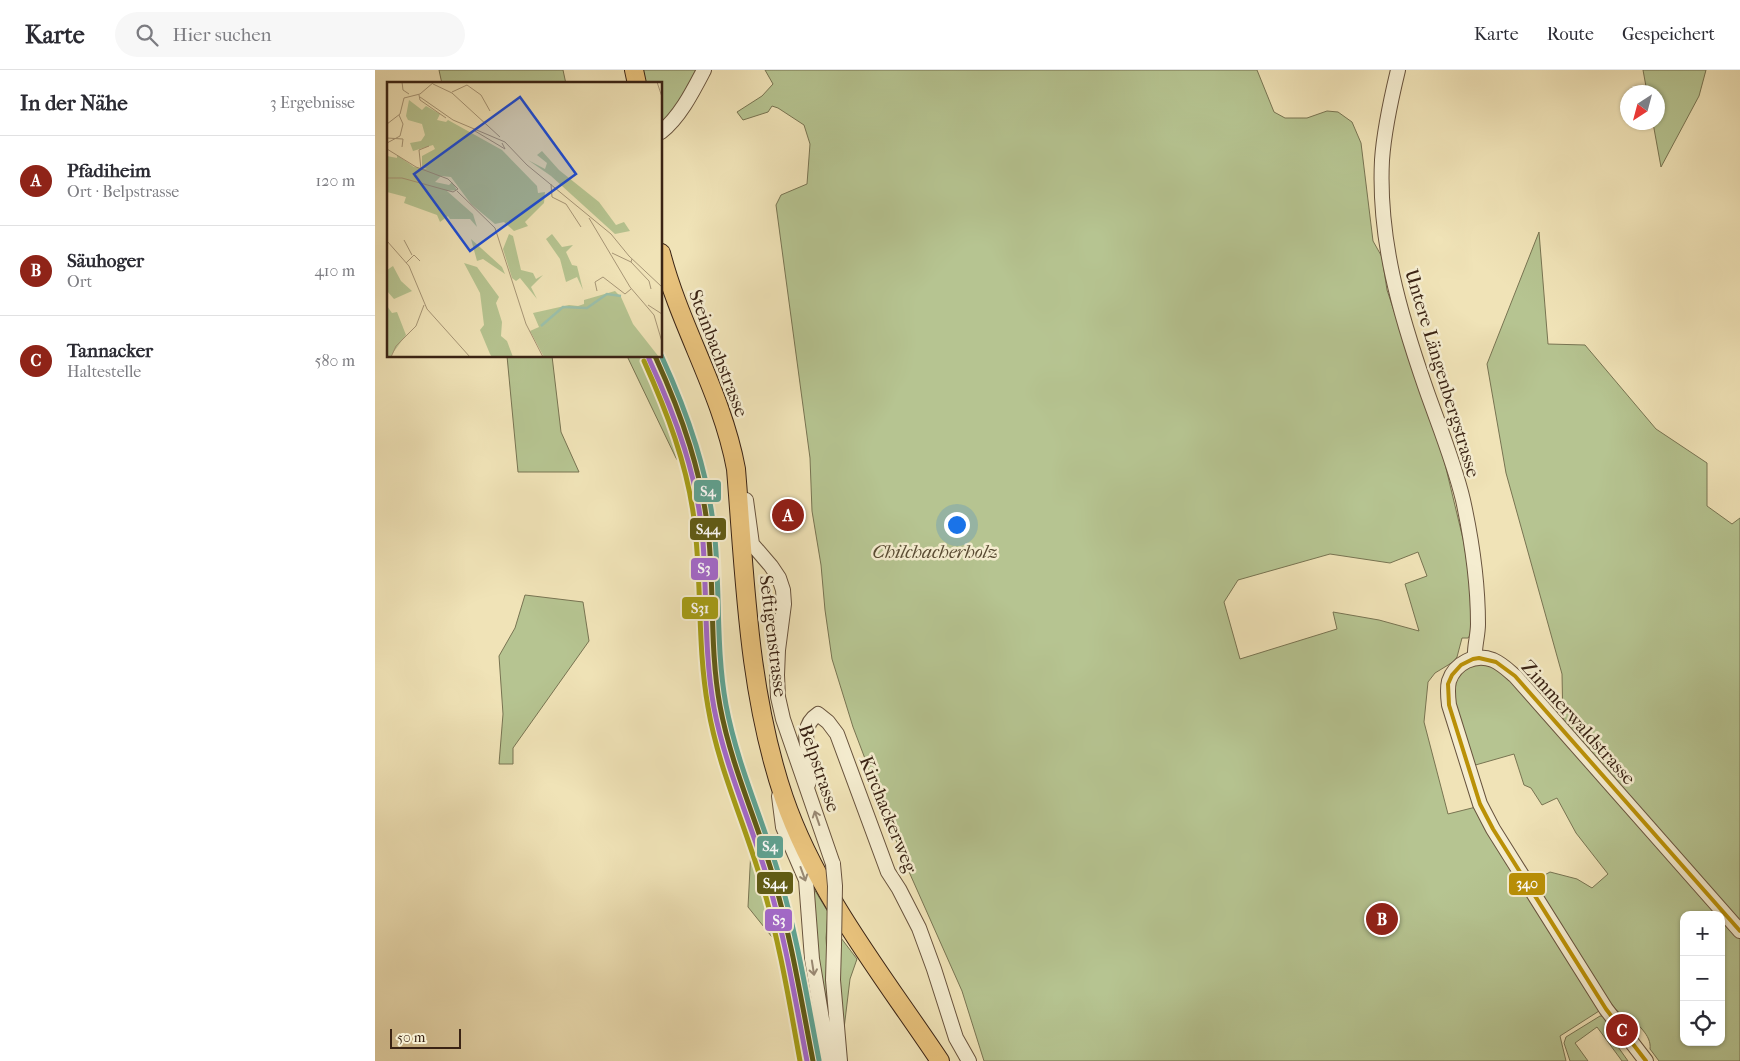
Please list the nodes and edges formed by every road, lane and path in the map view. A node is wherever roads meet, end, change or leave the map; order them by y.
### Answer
1 (704, 70) edge
2 (1398, 70) edge
3 (663, 130) edge
4 (663, 259) edge
5 (736, 469) junction
6 (1475, 658) junction
7 (778, 777) junction
8 (807, 787) junction
9 (1740, 931) edge
10 (829, 1061) edge
11 (840, 1061) edge
12 (940, 1061) edge
13 (969, 1061) edge
14 (1646, 1061) edge

1 - 3 street
2 - 6 street, Untere Längenbergstrasse
4 - 5 main road, Steinbachstrasse
5 - 7 main road, Seftigenstrasse
5 - 8 street, Belpstrasse
6 - 9 street, Zimmerwaldstrasse
6 - 14 street
7 -> 10 street
7 - 12 main road, Seftigenstrasse
11 -> 8 street, Belpstrasse, bridge
8 - 13 street, Kirchackerweg

